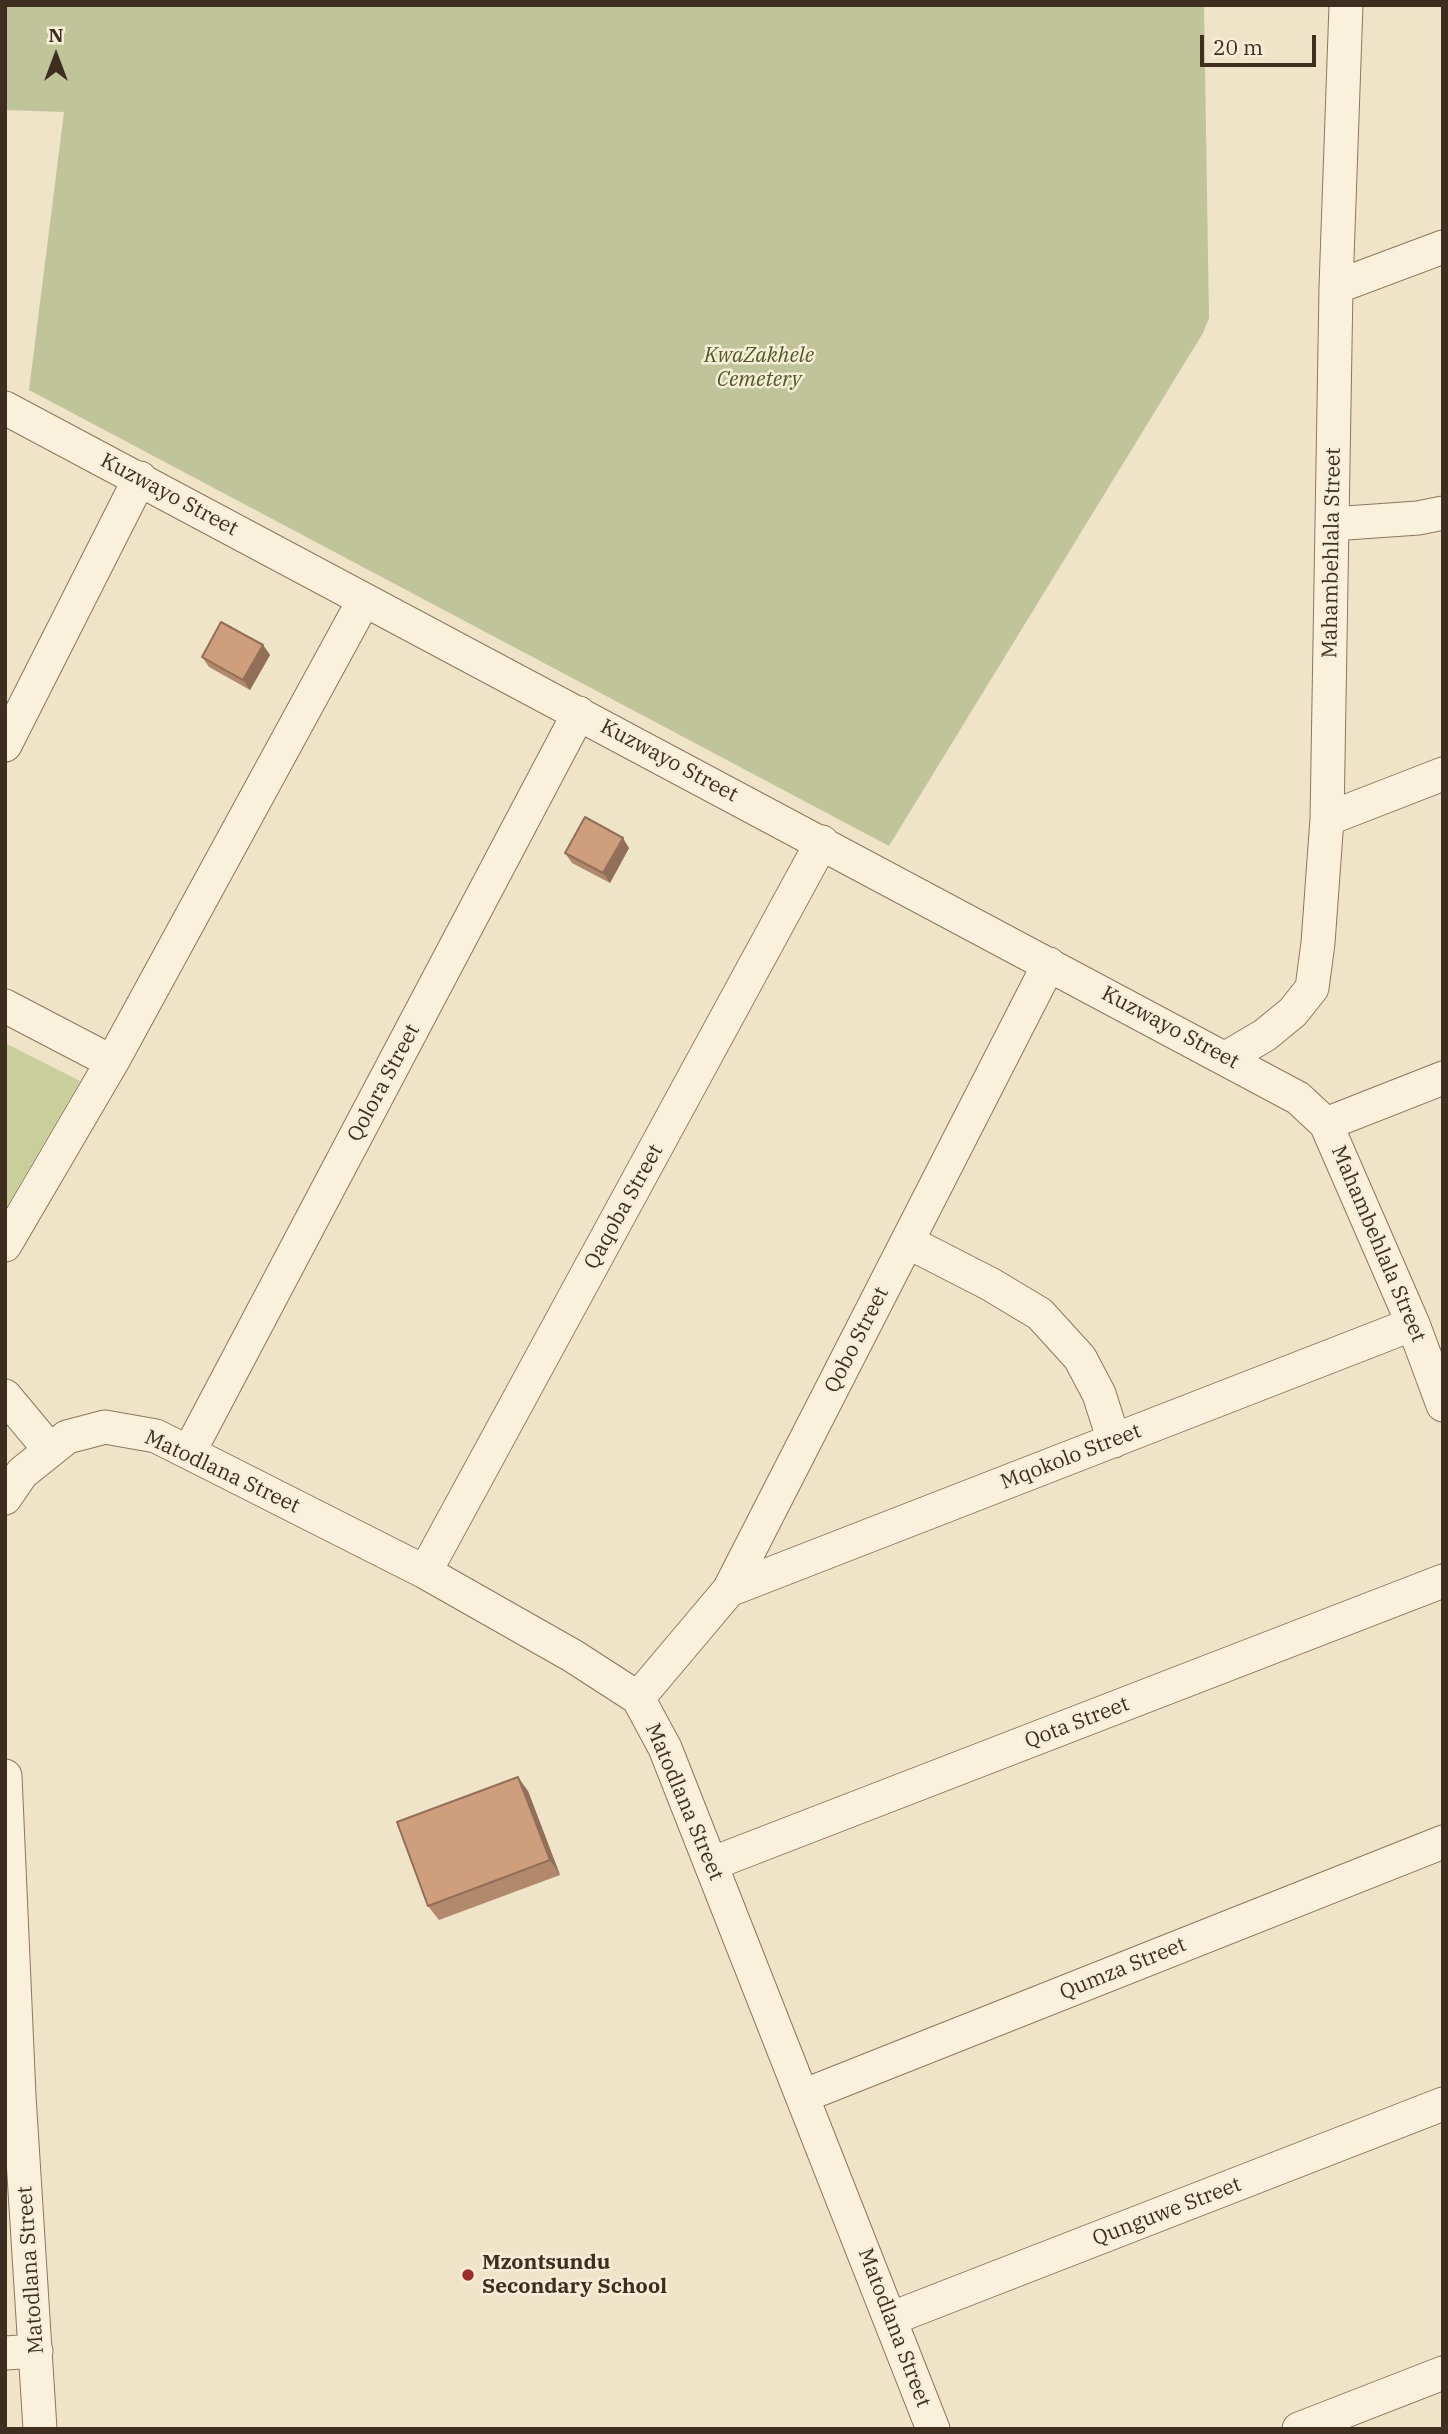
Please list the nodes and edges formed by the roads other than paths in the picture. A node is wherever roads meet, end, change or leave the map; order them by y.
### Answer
1 (1346, 5) edge
2 (1443, 247) edge
3 (1336, 287) junction
4 (5, 408) edge
5 (140, 478) junction
6 (1443, 513) edge
7 (1332, 524) junction
8 (364, 600) junction
9 (579, 713) junction
10 (5, 745) edge
11 (1443, 774) edge
12 (1327, 819) junction
13 (822, 842) junction
14 (1049, 964) junction
15 (5, 1006) edge
16 (1226, 1058) junction
17 (112, 1062) junction
18 (1443, 1078) edge
19 (1326, 1124) junction
20 (908, 1242) junction
21 (5, 1245) edge
22 (1413, 1324) junction
23 (5, 1396) edge
24 (1443, 1405) edge
25 (1114, 1441) junction
26 (50, 1450) junction
27 (189, 1452) junction
28 (5, 1498) edge
29 (425, 1572) junction
30 (1443, 1581) edge
31 (729, 1590) junction
32 (638, 1698) junction
33 (5, 1776) edge
34 (7, 1836) edge
35 (1443, 1842) edge
36 (711, 1864) junction
37 (12, 2096) edge
38 (803, 2096) junction
39 (1443, 2104) edge
40 (890, 2319) junction
41 (21, 2352) edge
42 (1443, 2373) edge
43 (40, 2429) edge
44 (933, 2429) edge
45 (1299, 2429) edge

1 - 3 street, Mahambehlala Street
2 - 3 street
3 - 7 street, Mahambehlala Street
4 - 5 street, Kuzwayo Street
5 - 8 street, Kuzwayo Street
5 - 10 street
6 - 7 street
7 - 12 street, Mahambehlala Street
8 - 9 street, Kuzwayo Street
8 - 17 street
9 - 13 street, Kuzwayo Street
9 - 27 street, Qolora Street
11 - 12 street
12 - 16 street, Mahambehlala Street
13 - 14 street, Kuzwayo Street
13 - 29 street, Qaqoba Street
14 - 16 street, Kuzwayo Street
14 - 20 street, Qobo Street
15 - 17 street
16 - 19 street, Kuzwayo Street
17 - 21 street
18 - 19 street
19 - 22 street, Mahambehlala Street
20 - 25 street
20 - 31 street, Qobo Street
22 - 24 street, Mahambehlala Street
22 - 25 street, Mqokolo Street
23 - 26 street
25 - 31 street, Mqokolo Street
26 - 27 street, Matodlana Street
26 - 28 street, Matodlana Street
27 - 29 street, Matodlana Street
29 - 32 street, Matodlana Street
30 - 36 street, Qota Street
31 - 32 street, Qobo Street
32 - 36 street, Matodlana Street
33 - 34 street, Matodlana Street
34 - 37 street, Matodlana Street
35 - 38 street, Qumza Street
36 - 38 street, Matodlana Street
37 - 41 street, Matodlana Street
38 - 40 street, Matodlana Street
39 - 40 street, Qunguwe Street
40 - 44 street, Matodlana Street
41 - 43 street, Matodlana Street
42 - 45 street

